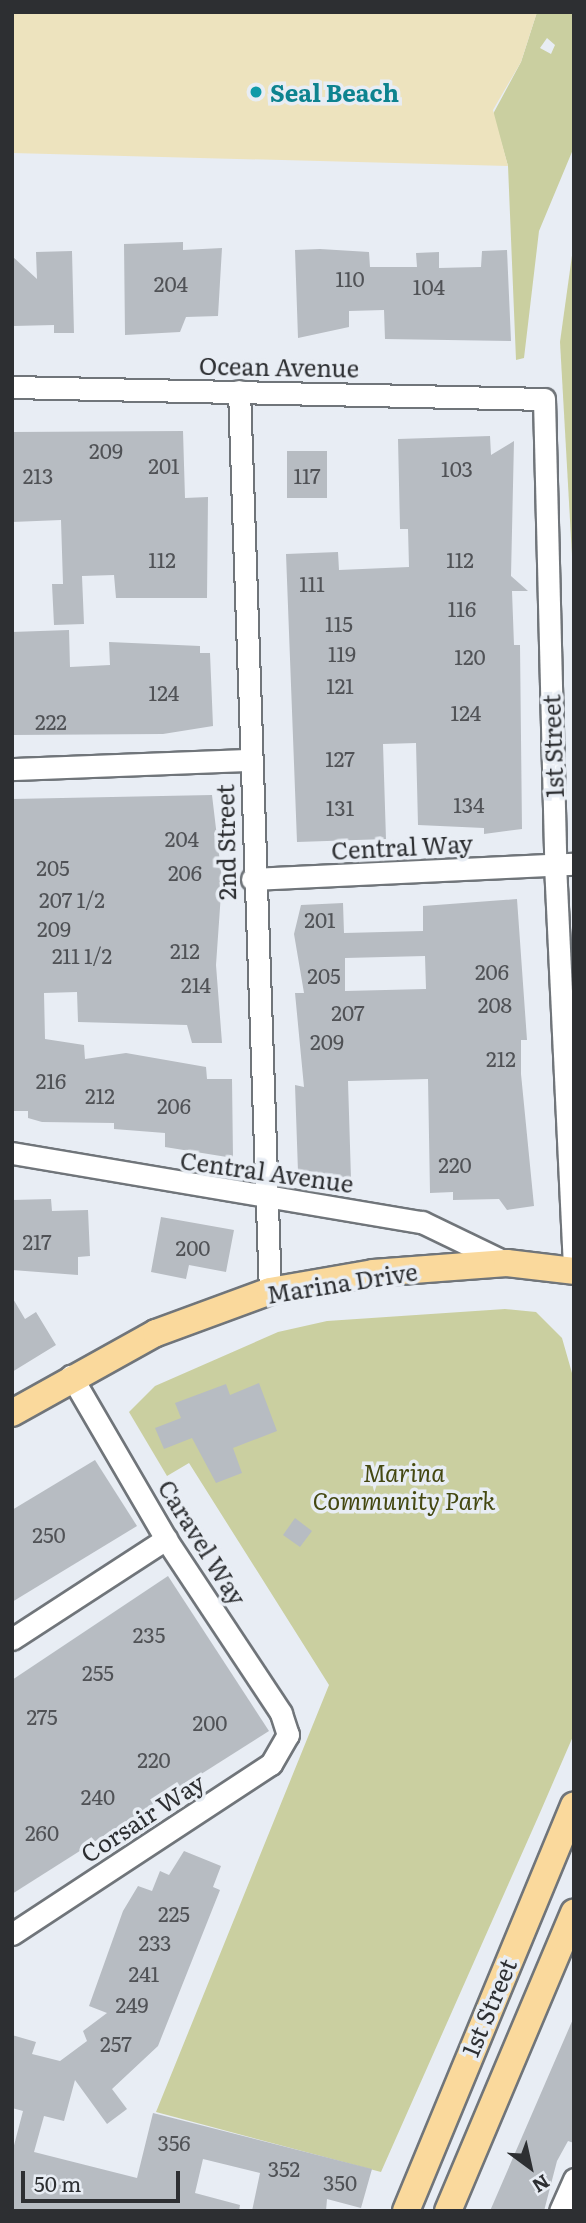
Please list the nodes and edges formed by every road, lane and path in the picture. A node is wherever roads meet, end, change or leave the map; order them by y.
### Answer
1 (12, 387) edge
2 (239, 391) junction
3 (544, 399) joint
4 (249, 760) junction
5 (12, 769) edge
6 (564, 864) edge
7 (252, 879) junction
8 (12, 1153) edge
9 (266, 1196) junction
10 (574, 1260) edge
11 (507, 1263) junction
12 (574, 1271) edge
13 (270, 1291) junction
14 (71, 1376) junction
15 (12, 1413) edge
16 (166, 1539) junction
17 (12, 1639) edge
18 (288, 1735) joint
19 (574, 1805) edge
20 (574, 1913) edge
21 (12, 1934) edge
22 (574, 2179) edge
23 (406, 2211) edge
24 (448, 2211) edge
25 (560, 2211) edge

1 - 2 street, Ocean Avenue
2 - 3 street, Ocean Avenue
2 - 4 street, 2nd Street
3 - 6 street, 1st Street
4 - 5 street
4 - 7 street, 2nd Street
6 - 7 street, Central Way
6 - 10 street, 1st Street
7 - 9 street, 2nd Street
8 - 9 street, Central Avenue
9 - 11 street, Central Avenue
9 - 13 street, 2nd Street
11 - 12 main road, Marina Drive
11 - 13 main road, Marina Drive
13 - 14 main road, Marina Drive
14 - 15 main road, Marina Drive
14 - 16 street, Caravel Way
16 - 17 street
16 - 18 street, Caravel Way
18 - 21 street, Corsair Way
19 - 23 main road, 1st Street
20 - 24 main road, 1st Street
22 - 25 street

